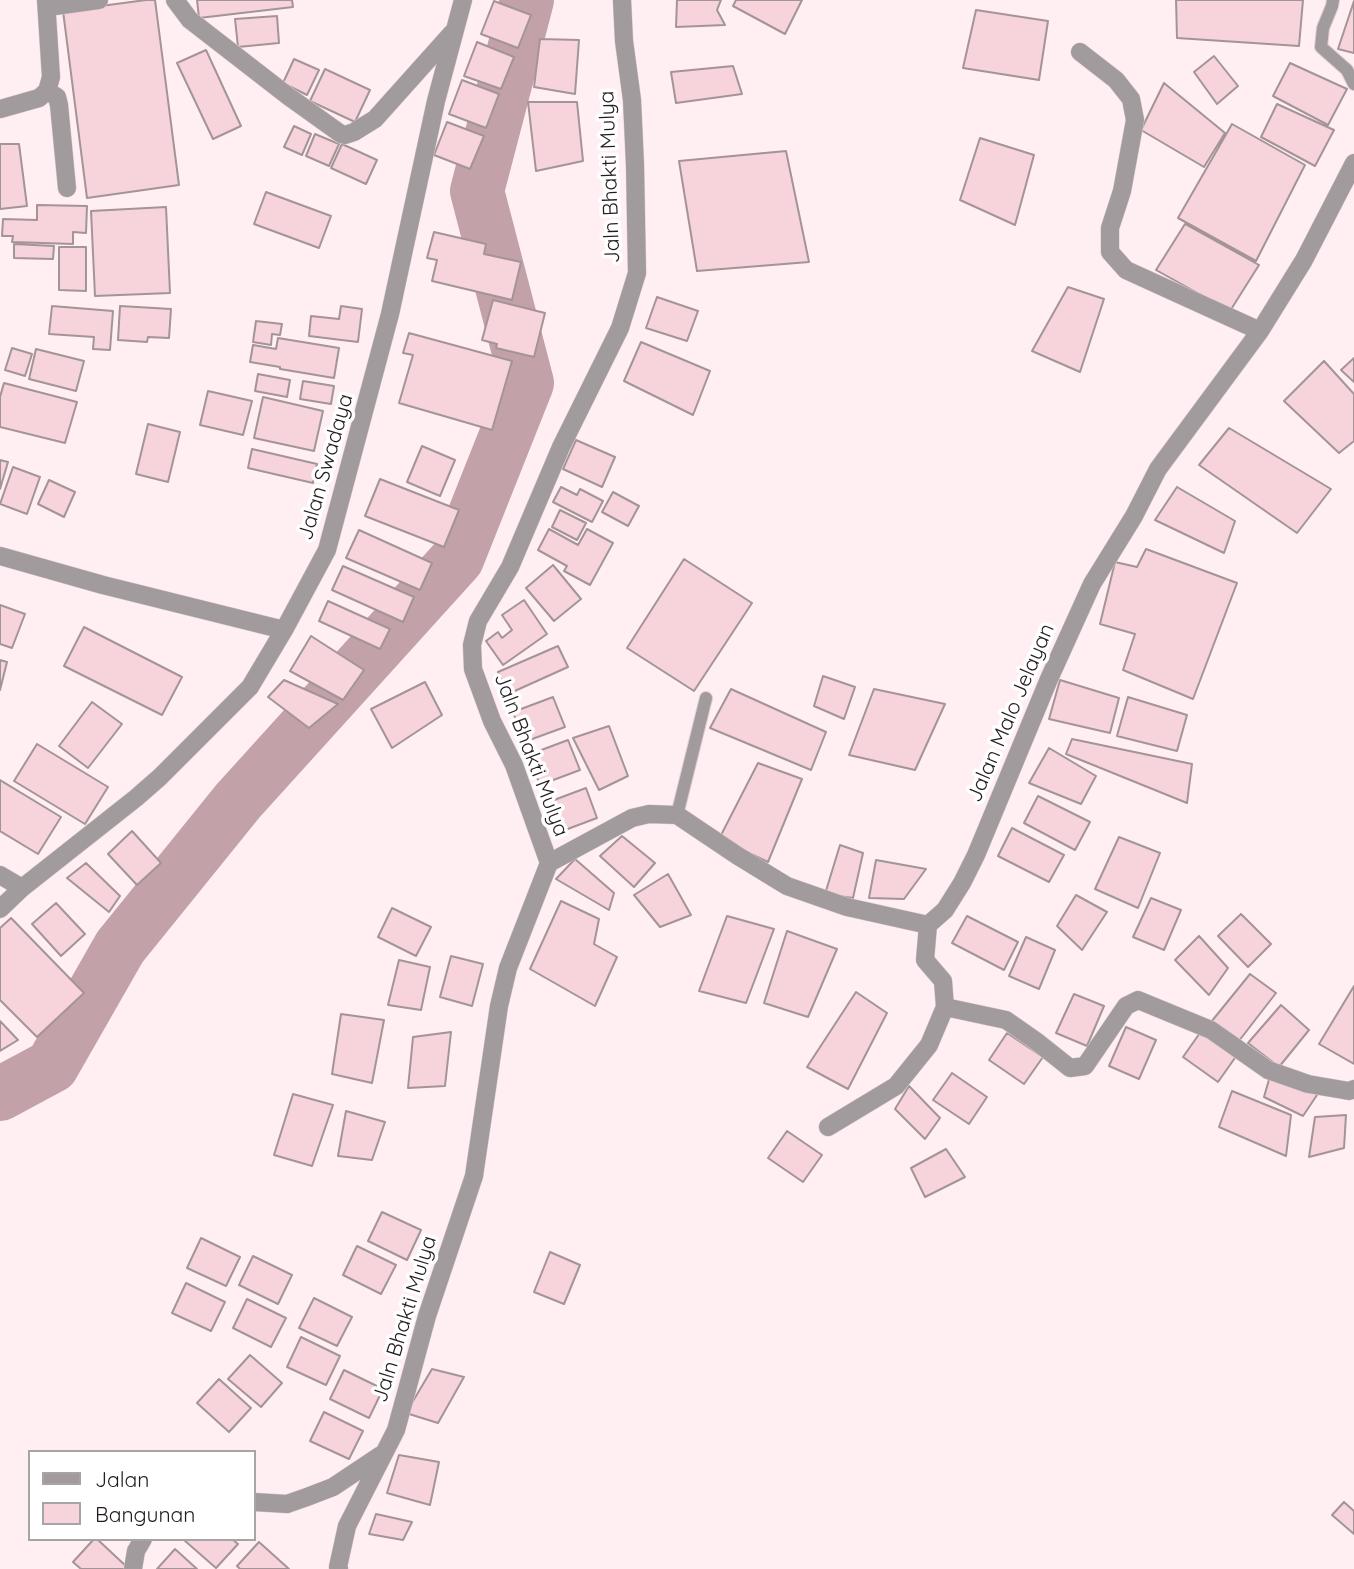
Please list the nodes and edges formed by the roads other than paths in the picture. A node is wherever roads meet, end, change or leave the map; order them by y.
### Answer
1 (99, 0) edge
2 (175, 0) edge
3 (463, 0) edge
4 (622, 0) edge
5 (1333, 0) edge
6 (47, 3) edge
7 (455, 30) junction
8 (1080, 52) dead end
9 (1354, 84) edge
10 (47, 92) junction
11 (0, 109) edge
12 (1354, 163) edge
13 (67, 188) dead end
14 (1259, 331) junction
15 (0, 556) edge
16 (284, 630) junction
17 (706, 698) dead end
18 (677, 815) junction
19 (549, 863) junction
20 (0, 875) edge
21 (22, 888) junction
22 (0, 909) edge
23 (928, 925) junction
24 (945, 1007) junction
25 (1354, 1089) edge
26 (828, 1127) dead end
27 (384, 1453) junction
28 (256, 1502) edge
29 (142, 1541) edge
30 (133, 1569) edge
31 (339, 1569) edge

1 - 6 street
2 - 7 street
3 - 7 street, Jalan Swadaya
4 - 19 street, Jaln Bhakti Mulya
5 - 9 lane
6 - 10 street
7 - 16 street, Jalan Swadaya
8 - 14 street
10 - 11 street
10 - 13 street
12 - 14 street, Jalan Malo Jelayan
14 - 23 street, Jalan Malo Jelayan
15 - 16 street
16 - 21 street, Jalan Swadaya
17 - 18 lane
18 - 19 street
18 - 23 street
19 - 27 street, Jaln Bhakti Mulya
20 - 21 street
21 - 22 street, Jalan Swadaya
23 - 24 street
24 - 25 street
24 - 26 street
27 - 28 street
27 - 31 street, Jaln Bhakti Mulya
29 - 30 street

